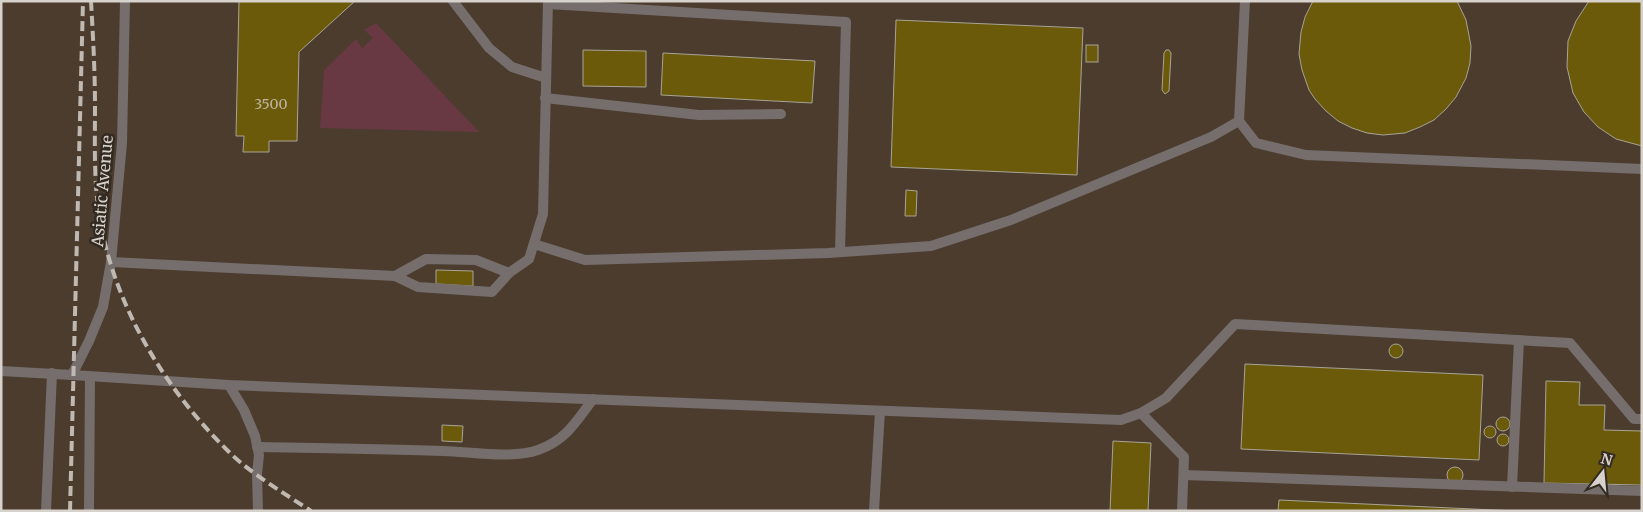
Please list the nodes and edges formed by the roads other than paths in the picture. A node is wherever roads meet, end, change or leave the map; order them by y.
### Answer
1 (125, 1) edge
2 (453, 1) edge
3 (1246, 1) edge
4 (548, 3) edge
5 (546, 78) junction
6 (545, 98) junction
7 (781, 114) dead end
8 (1239, 121) junction
9 (1642, 169) edge
10 (534, 244) junction
11 (840, 252) junction
12 (111, 262) junction
13 (509, 273) junction
14 (395, 276) junction
15 (1519, 340) junction
16 (1, 371) edge
17 (52, 374) junction
18 (72, 375) junction
19 (90, 376) junction
20 (229, 385) junction
21 (593, 399) junction
22 (880, 411) junction
23 (1141, 413) junction
24 (1642, 419) edge
25 (257, 447) junction
26 (1184, 475) junction
27 (1512, 486) junction
28 (1642, 491) edge
29 (46, 511) edge
30 (89, 511) edge
31 (258, 511) edge
32 (874, 511) edge
33 (1182, 511) edge

1 - 12 street, Asiatic Avenue
2 - 5 street
3 - 8 street
4 - 5 street
4 - 11 street
5 - 6 street
6 - 7 street
6 - 10 street
8 - 9 street
8 - 11 street
10 - 11 street
10 - 13 street
12 - 14 street
12 - 18 street, Asiatic Avenue
13 - 14 street
13 - 14 street
15 - 23 street
15 - 24 street
15 - 27 street
16 - 17 street
17 - 18 street
17 - 29 street
18 - 19 street
19 - 20 street
19 - 30 street
20 - 21 street
20 - 25 street
21 - 22 street
21 - 25 street
22 - 23 street
22 - 32 street
23 - 26 street
25 - 31 street
26 - 27 street
26 - 33 street
27 - 28 street

